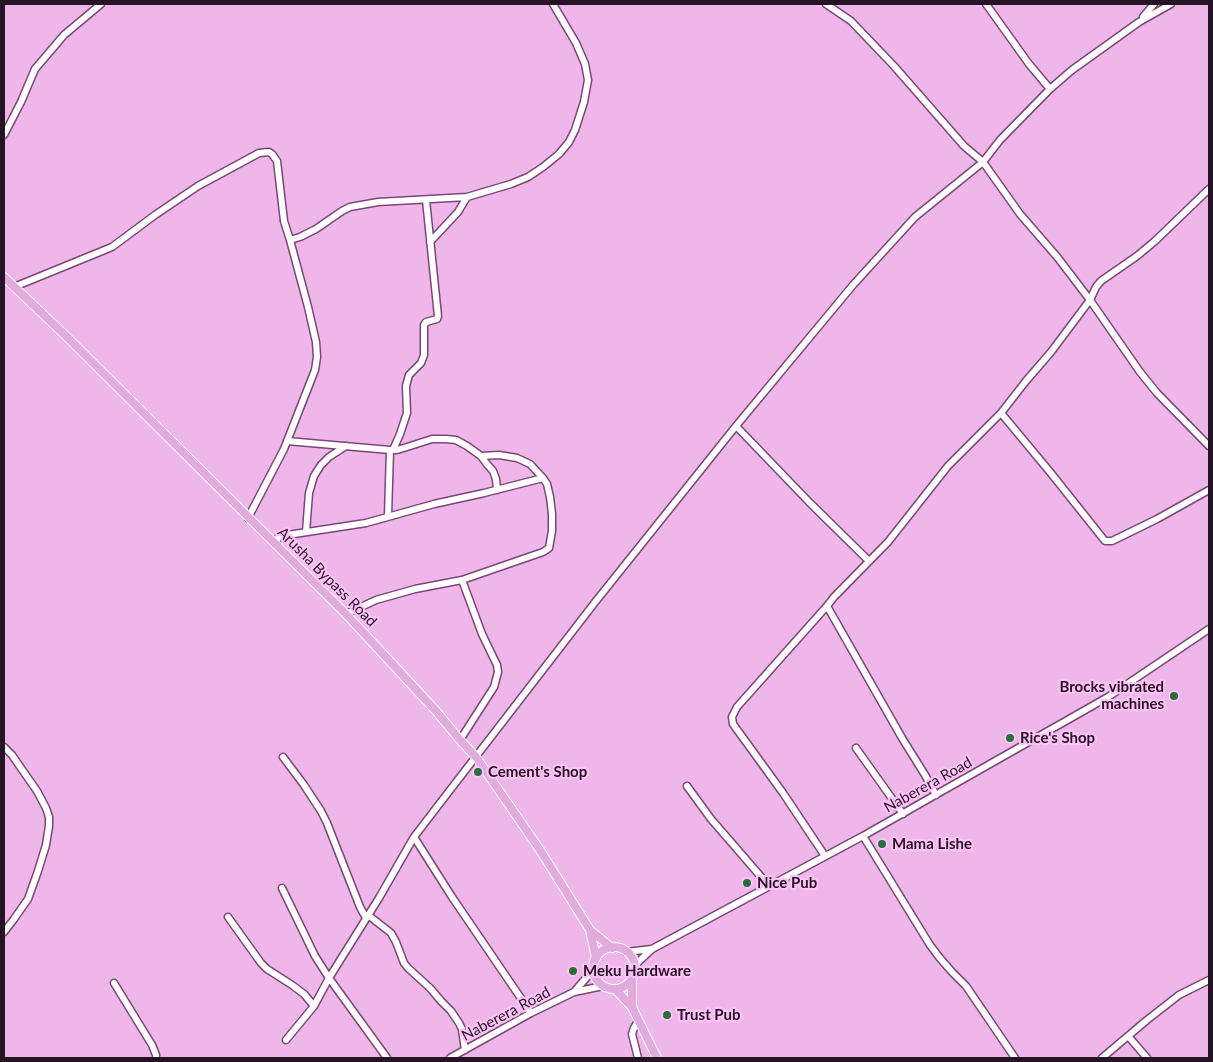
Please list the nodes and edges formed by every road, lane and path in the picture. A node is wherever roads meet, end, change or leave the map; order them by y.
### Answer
1 (101, 4) edge
2 (553, 4) edge
3 (826, 4) edge
4 (986, 4) edge
5 (1154, 4) edge
6 (1171, 4) edge
7 (1139, 22) junction
8 (1050, 89) junction
9 (4, 135) edge
10 (983, 162) junction
11 (1209, 189) edge
12 (467, 197) junction
13 (426, 200) junction
14 (290, 240) junction
15 (430, 242) junction
16 (5, 280) edge
17 (14, 287) junction
18 (1090, 300) junction
19 (1001, 413) junction
20 (736, 426) junction
21 (287, 441) junction
22 (1208, 441) edge
23 (346, 446) junction
24 (391, 450) junction
25 (481, 456) junction
26 (543, 478) junction
27 (497, 490) junction
28 (1209, 490) edge
29 (388, 516) junction
30 (248, 518) junction
31 (306, 532) junction
32 (273, 542) junction
33 (869, 561) junction
34 (462, 580) junction
35 (828, 606) junction
36 (346, 614) junction
37 (1209, 629) edge
38 (460, 740) junction
39 (4, 747) edge
40 (856, 748) dead end
41 (476, 757) junction
42 (283, 758) dead end
43 (687, 786) dead end
44 (936, 795) junction
45 (903, 814) junction
46 (863, 836) junction
47 (414, 837) junction
48 (825, 856) junction
49 (769, 886) junction
50 (282, 888) dead end
51 (228, 917) dead end
52 (367, 917) junction
53 (590, 930) junction
54 (4, 932) edge
55 (612, 948) junction
56 (652, 949) junction
57 (626, 952) junction
58 (596, 958) junction
59 (634, 966) junction
60 (593, 970) junction
61 (329, 978) junction
62 (632, 978) junction
63 (1209, 980) edge
64 (114, 983) dead end
65 (603, 986) junction
66 (615, 989) junction
67 (574, 992) junction
68 (314, 1006) junction
69 (632, 1007) junction
70 (531, 1013) junction
71 (638, 1021) junction
72 (1128, 1036) junction
73 (286, 1040) dead end
74 (465, 1050) junction
75 (156, 1058) edge
76 (386, 1058) edge
77 (450, 1058) edge
78 (638, 1058) edge
79 (657, 1058) edge
80 (1015, 1058) edge
81 (1102, 1058) edge
82 (1147, 1058) edge

1 - 9 street
2 - 12 street
3 - 10 street
4 - 8 street
5 - 7 street
6 - 7 street
7 - 8 street
8 - 10 street
10 - 18 street
10 - 20 street
11 - 18 street
12 - 13 street
12 - 15 street
13 - 14 street
13 - 15 street
14 - 17 street
14 - 21 street
15 - 24 street
16 - 17 main road, Arusha Bypass Road
17 - 30 main road, Arusha Bypass Road
18 - 19 street
18 - 22 street
19 - 28 street
19 - 33 street
20 - 33 street
20 - 41 street
21 - 23 street
21 - 30 street
23 - 24 street
23 - 31 street
24 - 25 street
24 - 29 street
25 - 26 street
25 - 27 street
26 - 27 street
26 - 34 street
27 - 29 street
29 - 31 street
30 - 32 main road, Arusha Bypass Road
31 - 32 street
32 - 36 main road, Arusha Bypass Road
33 - 35 street
34 - 36 street
34 - 38 street
35 - 44 street
35 - 48 street
36 - 38 main road, Arusha Bypass Road
37 - 44 street, Naberera Road
38 - 41 main road, Arusha Bypass Road
39 - 54 street
40 - 45 street
41 - 47 street
41 - 53 main road, Arusha Bypass Road
42 - 52 street
43 - 49 street
44 - 45 street, Naberera Road
45 - 46 street, Naberera Road
46 - 48 street, Naberera Road
46 - 80 street
47 - 52 street
47 - 70 street
48 - 49 street, Naberera Road
49 - 56 street, Naberera Road
50 - 61 street
51 - 68 street
52 - 61 street
52 - 74 street
53 - 55 main road, Arusha Bypass Road
53 - 58 main road, Arusha Bypass Road
55 - 57 main road, Arusha Bypass Road
55 - 58 main road
56 - 57 street, Naberera Road
56 - 59 street, Naberera Road
57 - 59 main road
58 - 60 main road, Arusha Bypass Road
59 - 62 main road
60 - 65 main road
60 - 67 street, Naberera Road
61 - 68 street
61 - 76 street
62 - 66 main road
62 - 69 main road
63 - 72 street
64 - 75 street
65 - 66 main road
65 - 67 street, Naberera Road
66 - 69 main road
67 - 70 street, Naberera Road
68 - 73 street
69 - 71 main road
70 - 74 street, Naberera Road
71 - 78 street
71 - 79 main road
72 - 81 street
72 - 82 street
74 - 77 street, Naberera Road

